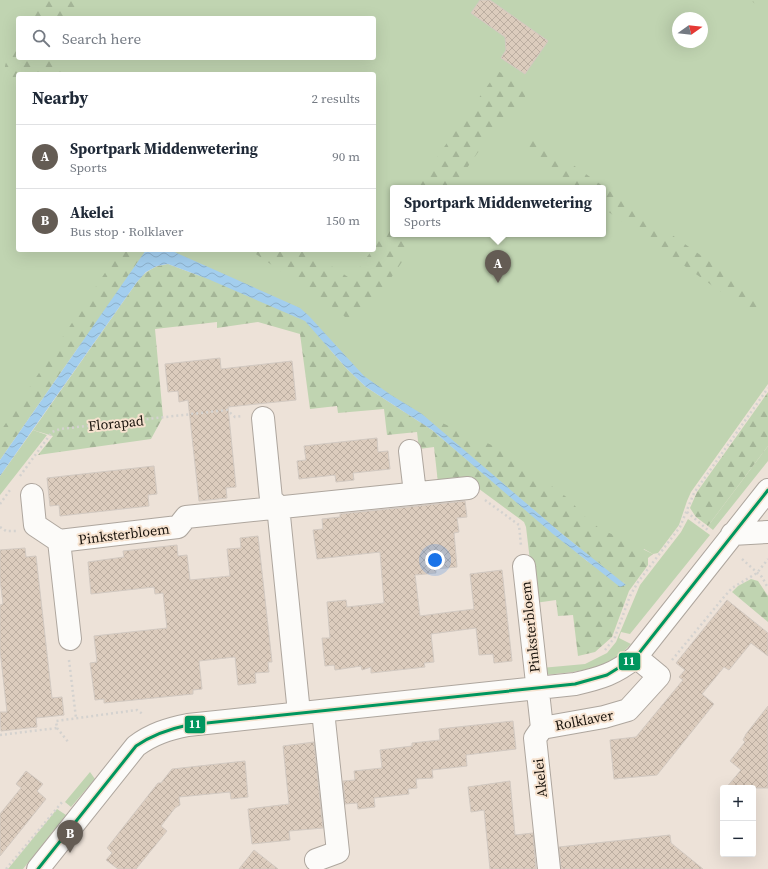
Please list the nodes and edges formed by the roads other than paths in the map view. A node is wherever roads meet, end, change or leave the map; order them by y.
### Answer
1 (262, 418) road end
2 (410, 451) dead end
3 (21, 487) road end
4 (468, 488) road end
5 (768, 490) edge
6 (415, 493) junction
7 (278, 506) junction
8 (768, 532) edge
9 (729, 539) junction
10 (59, 542) junction
11 (524, 566) road end
12 (70, 639) road end
13 (636, 657) junction
14 (537, 688) junction
15 (323, 711) junction
16 (299, 713) junction
17 (542, 728) junction
18 (316, 860) dead end
19 (38, 869) edge
20 (549, 869) edge

1 - 7 street
2 - 6 street
3 - 10 street, Pinksterbloem
4 - 6 street, Pinksterbloem
5 - 9 street
6 - 7 street, Pinksterbloem
7 - 10 street, Pinksterbloem
7 - 16 street
8 - 9 street
9 - 13 street
10 - 12 street, Pinksterbloem
11 - 14 street, Pinksterbloem
13 - 14 street
13 - 17 street, Rolklaver
14 - 15 street
14 - 17 street, Akelei
15 - 16 street
15 - 18 street
16 - 19 street
17 - 20 street, Akelei

